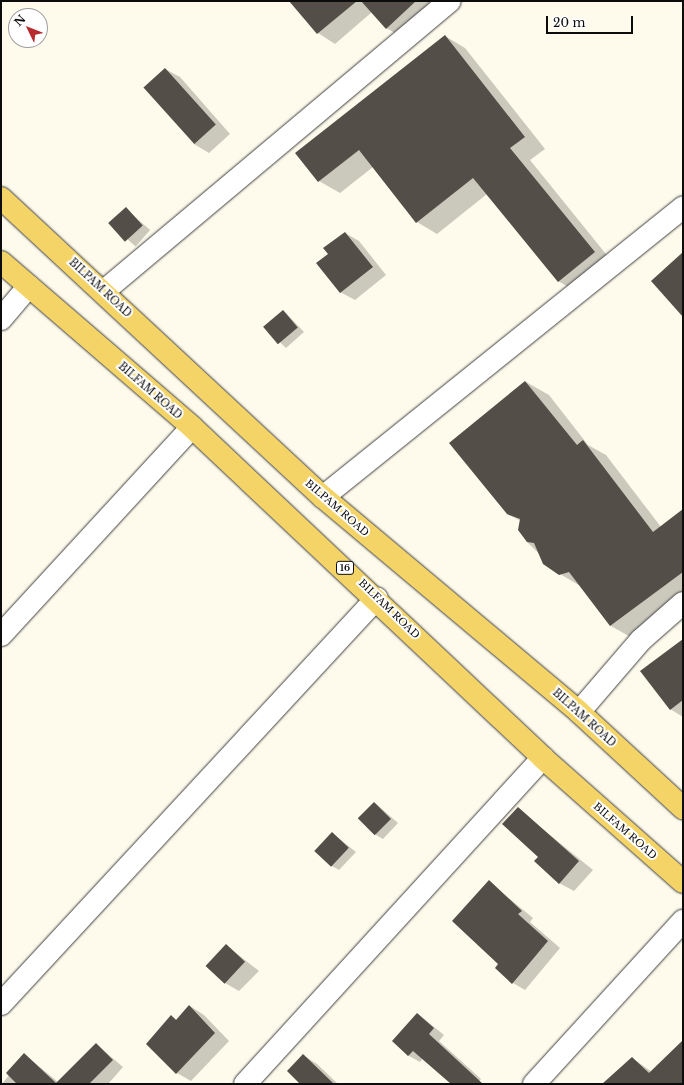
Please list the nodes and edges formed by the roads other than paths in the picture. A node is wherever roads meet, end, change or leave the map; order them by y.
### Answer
1 (450, 1) edge
2 (1, 198) edge
3 (683, 208) edge
4 (1, 262) edge
5 (29, 286) junction
6 (104, 291) junction
7 (1, 319) edge
8 (192, 427) junction
9 (323, 497) junction
10 (377, 598) junction
11 (683, 603) edge
12 (1, 635) edge
13 (579, 712) junction
14 (543, 758) junction
15 (683, 808) edge
16 (683, 882) edge
17 (683, 921) edge
18 (1, 1004) edge
19 (245, 1084) edge
20 (534, 1084) edge

1 - 6 street
2 - 6 main road, BILPAM ROAD
3 - 9 street
4 - 5 main road, BILFAM ROAD / 16
5 - 7 street
5 - 8 main road, BILFAM ROAD / 16
6 - 9 main road, BILPAM ROAD
8 - 10 main road, BILFAM ROAD / 16
8 - 12 street
9 - 13 main road, BILPAM ROAD
10 - 14 main road, BILFAM ROAD / 16
10 - 18 street
11 - 13 street
13 - 15 main road, BILPAM ROAD
14 - 16 main road, BILFAM ROAD / 16
14 - 19 street
17 - 20 street

